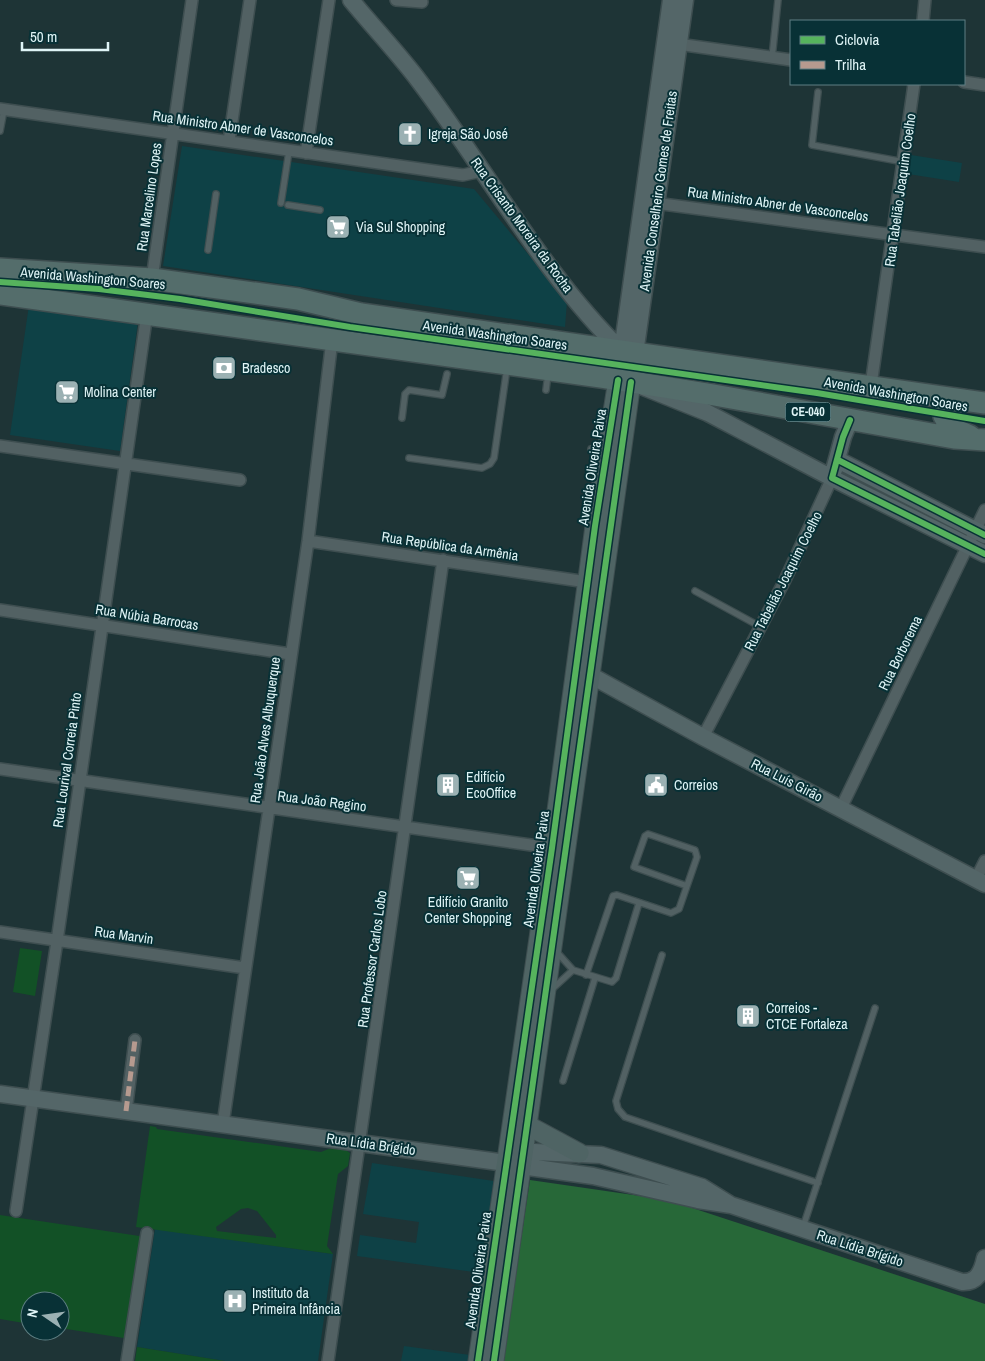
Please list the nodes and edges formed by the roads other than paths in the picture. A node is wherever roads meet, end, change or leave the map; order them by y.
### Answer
1 (192, 0) edge
2 (250, 0) edge
3 (330, 0) edge
4 (350, 0) edge
5 (396, 0) edge
6 (671, 0) edge
7 (685, 0) edge
8 (778, 0) edge
9 (925, 0) edge
10 (422, 2) dead end
11 (922, 20) edge
12 (678, 44) junction
13 (772, 58) junction
14 (790, 60) edge
15 (965, 82) edge
16 (914, 85) edge
17 (985, 85) edge
18 (818, 92) dead end
19 (2, 110) edge
20 (0, 131) edge
21 (173, 133) junction
22 (229, 142) junction
23 (289, 150) junction
24 (306, 153) junction
25 (904, 162) junction
26 (482, 171) junction
27 (216, 194) dead end
28 (655, 203) junction
29 (281, 204) dead end
30 (288, 205) dead end
31 (320, 210) dead end
32 (894, 235) junction
33 (985, 247) edge
34 (208, 250) dead end
35 (0, 269) edge
36 (152, 279) junction
37 (0, 294) edge
38 (147, 314) junction
39 (332, 340) junction
40 (629, 352) junction
41 (508, 364) junction
42 (447, 374) dead end
43 (625, 381) junction
44 (871, 385) junction
45 (964, 400) junction
46 (985, 403) edge
47 (402, 418) dead end
48 (850, 420) junction
49 (983, 440) edge
50 (0, 446) edge
51 (409, 458) dead end
52 (838, 460) junction
53 (126, 465) junction
54 (832, 478) junction
55 (240, 480) dead end
56 (985, 510) edge
57 (980, 532) edge
58 (308, 540) junction
59 (968, 545) junction
60 (985, 554) edge
61 (443, 560) junction
62 (587, 582) junction
63 (695, 591) dead end
64 (0, 610) edge
65 (102, 626) junction
66 (761, 627) junction
67 (290, 654) junction
68 (590, 675) junction
69 (703, 737) junction
70 (0, 770) edge
71 (80, 780) junction
72 (841, 808) junction
73 (270, 809) junction
74 (406, 827) junction
75 (552, 848) junction
76 (985, 861) edge
77 (980, 882) edge
78 (686, 886) junction
79 (639, 903) junction
80 (0, 932) edge
81 (57, 940) junction
82 (552, 947) junction
83 (662, 955) dead end
84 (245, 968) junction
85 (573, 970) junction
86 (586, 974) junction
87 (595, 978) junction
88 (545, 995) junction
89 (874, 1008) dead end
90 (135, 1040) dead end
91 (564, 1081) dead end
92 (0, 1094) edge
93 (33, 1099) junction
94 (126, 1111) junction
95 (223, 1124) junction
96 (527, 1125) junction
97 (360, 1142) junction
98 (580, 1153) junction
99 (601, 1155) junction
100 (516, 1162) junction
101 (593, 1176) junction
102 (818, 1183) junction
103 (731, 1205) junction
104 (16, 1211) dead end
105 (803, 1229) junction
106 (147, 1233) dead end
107 (984, 1263) edge
108 (127, 1361) edge
109 (328, 1361) edge
110 (478, 1361) edge
111 (494, 1361) edge

1 - 21 street, Rua Marcelino Lopes
2 - 22 street
3 - 24 street
4 - 26 street, Rua Crisanto Moreira da Rocha
5 - 10 street
6 - 40 street, Avenida Conselheiro Gomes de Freitas
7 - 12 street, Avenida Conselheiro Gomes de Freitas
8 - 13 lane
9 - 11 street
12 - 13 street
12 - 28 street, Avenida Conselheiro Gomes de Freitas
13 - 14 street
15 - 17 street
16 - 25 street, Rua Tabelião Joaquim Coelho
18 - 25 lane
19 - 20 lane
19 - 21 street, Rua Ministro Abner de Vasconcelos
21 - 22 street, Rua Ministro Abner de Vasconcelos
21 - 36 street, Rua Marcelino Lopes
22 - 23 street, Rua Ministro Abner de Vasconcelos
23 - 24 street, Rua Ministro Abner de Vasconcelos
23 - 29 lane
24 - 26 street, Rua Ministro Abner de Vasconcelos
25 - 32 street, Rua Tabelião Joaquim Coelho
26 - 40 street, Rua Crisanto Moreira da Rocha
27 - 34 lane
28 - 32 street, Rua Ministro Abner de Vasconcelos
28 - 40 street, Avenida Conselheiro Gomes de Freitas
30 - 31 lane
32 - 33 street, Rua Ministro Abner de Vasconcelos
32 - 44 street, Rua Tabelião Joaquim Coelho
35 - 36 highway, Avenida Washington Soares
36 - 40 highway, Avenida Washington Soares
37 - 38 highway, Avenida Washington Soares / CE-040
38 - 39 highway, Avenida Washington Soares / CE-040
38 - 53 street, Rua Lourival Correia Pìnto
39 - 41 highway, Avenida Washington Soares / CE-040
39 - 58 street, Rua João Alves Albuquerque
40 - 43 street, Avenida Conselheiro Gomes de Freitas
40 - 44 highway, Avenida Washington Soares
41 - 43 highway, Avenida Washington Soares / CE-040
41 - 51 lane
42 - 47 lane
43 - 48 highway, Avenida Washington Soares / CE-040
43 - 54 street
43 - 62 main road, Avenida Oliveira Paiva
43 - 68 main road, Avenida Oliveira Paiva
44 - 45 highway, Avenida Washington Soares
45 - 46 highway, Avenida Washington Soares
45 - 49 highway
48 - 49 highway, Avenida Washington Soares / CE-040
48 - 52 street, Rua Tabelião Joaquim Coelho
50 - 53 street
52 - 54 street, Rua Tabelião Joaquim Coelho
52 - 57 street
53 - 55 street
53 - 65 street, Rua Lourival Correia Pìnto
54 - 59 street
54 - 66 street, Rua Tabelião Joaquim Coelho
56 - 57 street, Rua Borborema
57 - 59 street, Rua Borborema
58 - 61 street, Rua República da Armênia
58 - 67 street, Rua João Alves Albuquerque
59 - 60 street
59 - 72 street, Rua Borborema
61 - 62 street, Rua República da Armênia
61 - 74 street, Rua Professor Carlos Lobo
62 - 75 main road, Avenida Oliveira Paiva
63 - 66 lane
64 - 65 street, Rua Núbia Barrocas
65 - 67 street, Rua Núbia Barrocas
65 - 71 street, Rua Lourival Correia Pìnto
66 - 69 street, Rua Tabelião Joaquim Coelho
67 - 73 street, Rua João Alves Albuquerque
68 - 69 street, Rua Luís Girão
68 - 82 main road, Avenida Oliveira Paiva
69 - 72 street, Rua Luís Girão
70 - 71 street, Rua João Regino
71 - 73 street, Rua João Regino
71 - 81 street, Rua Lourival Correia Pìnto
72 - 77 street, Rua Luís Girão
73 - 74 street, Rua João Regino
73 - 84 street, Rua João Alves Albuquerque
74 - 75 street, Rua João Regino
74 - 97 street, Rua Professor Carlos Lobo
75 - 100 main road, Avenida Oliveira Paiva
76 - 77 street
78 - 78 lane
78 - 79 lane
79 - 86 lane
79 - 87 lane
80 - 81 street, Rua Marvin
81 - 84 street, Rua Marvin
81 - 93 street, Rua Lourival Correia Pìnto
82 - 85 lane
82 - 88 main road, Avenida Oliveira Paiva
83 - 102 lane
84 - 95 street, Rua João Alves Albuquerque
85 - 86 lane
85 - 88 lane
86 - 87 lane
87 - 91 lane
88 - 96 main road, Avenida Oliveira Paiva
89 - 102 lane
90 - 94 street
92 - 93 street, Rua Lídia Brígido
93 - 94 street, Rua Lídia Brígido
93 - 104 street, Rua Lourival Correia Pìnto
94 - 95 street, Rua Lídia Brígido
95 - 97 street, Rua Lídia Brígido
96 - 98 main road
96 - 100 main road, Avenida Oliveira Paiva
97 - 100 street, Rua Lídia Brígido
97 - 109 street, Rua Professor Carlos Lobo
98 - 99 street, Rua Lídia Brígido
98 - 100 street, Rua Lídia Brígido
99 - 101 street
99 - 103 street, Rua Lídia Brígido
100 - 101 street, Rua Lídia Brígido
100 - 110 main road, Avenida Oliveira Paiva
100 - 111 main road, Avenida Oliveira Paiva
101 - 103 street, Rua Lídia Brígido
102 - 105 lane
103 - 105 street, Rua Lídia Brígido
105 - 107 street, Rua Lídia Brígido
106 - 108 street

